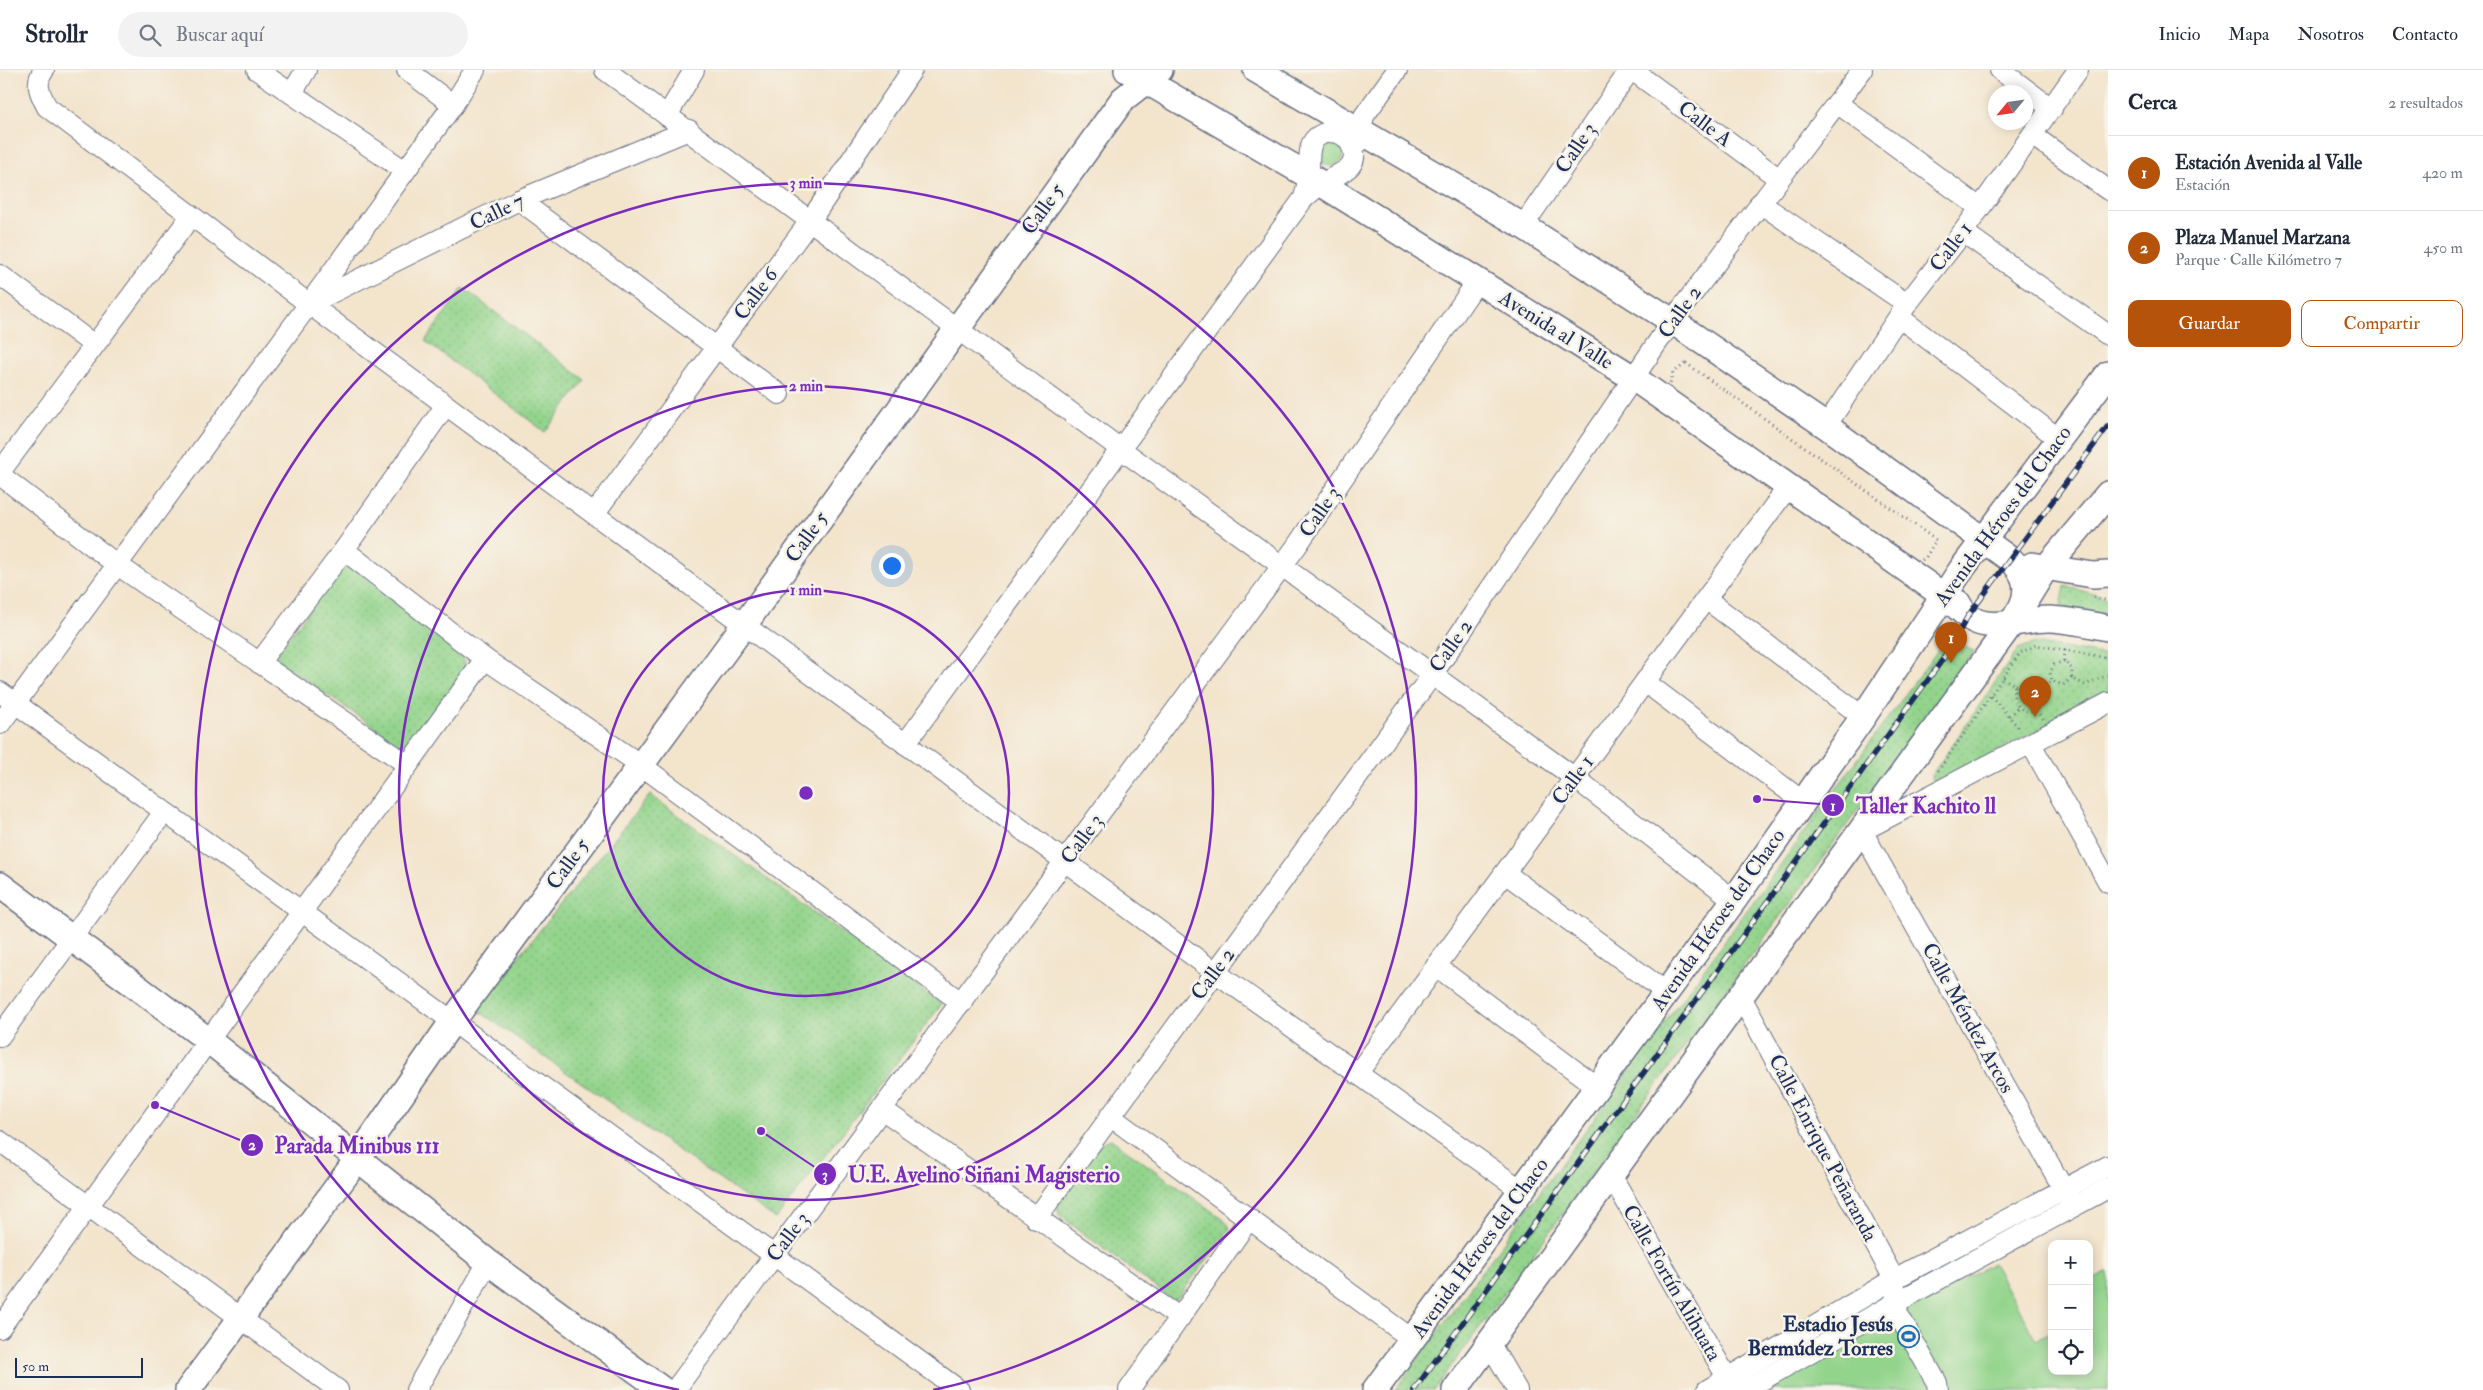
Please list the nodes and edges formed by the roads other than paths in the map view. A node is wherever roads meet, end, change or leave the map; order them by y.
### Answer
1 (44, 70) edge
2 (257, 70) edge
3 (306, 70) edge
4 (407, 70) edge
5 (475, 70) edge
6 (605, 70) edge
7 (694, 70) edge
8 (912, 70) edge
9 (1256, 70) edge
10 (1398, 70) edge
11 (1631, 70) edge
12 (1862, 70) edge
13 (2000, 70) edge
14 (2078, 70) edge
15 (1142, 71) edge
16 (292, 93) junction
17 (1837, 103) junction
18 (453, 105) junction
19 (2052, 109) junction
20 (667, 116) junction
21 (1351, 125) junction
22 (689, 130) junction
23 (2032, 135) junction
24 (1354, 160) junction
25 (405, 171) junction
26 (1778, 178) junction
27 (1315, 180) junction
28 (2108, 190) edge
29 (520, 200) junction
30 (1760, 203) junction
31 (1980, 208) junction
32 (191, 216) junction
33 (810, 221) junction
34 (1523, 226) junction
35 (1963, 232) junction
36 (0, 275) edge
37 (1478, 280) junction
38 (309, 304) junction
39 (1903, 311) junction
40 (1672, 322) junction
41 (958, 328) junction
42 (2108, 335) edge
43 (94, 345) junction
44 (717, 348) junction
45 (2108, 374) edge
46 (1635, 379) junction
47 (779, 394) dead end
48 (446, 405) junction
49 (1826, 426) junction
50 (2059, 439) junction
51 (1122, 450) junction
52 (0, 474) edge
53 (1788, 487) junction
54 (2108, 494) edge
55 (594, 514) junction
56 (1984, 539) junction
57 (344, 550) junction
58 (2011, 560) junction
59 (116, 564) junction
60 (1282, 566) junction
61 (2045, 569) junction
62 (1961, 570) junction
63 (2108, 574) edge
64 (1944, 596) junction
65 (1706, 599) junction
66 (1968, 616) junction
67 (2011, 618) junction
68 (744, 625) junction
69 (2108, 628) edge
70 (485, 659) junction
71 (259, 663) junction
72 (1432, 675) junction
73 (1645, 682) junction
74 (7, 697) edge
75 (2108, 702) edge
76 (1863, 717) junction
77 (0, 724) edge
78 (2028, 739) junction
79 (906, 744) junction
80 (408, 765) junction
81 (640, 766) junction
82 (1575, 778) junction
83 (1802, 801) junction
84 (164, 812) junction
85 (1862, 831) junction
86 (1066, 862) junction
87 (1505, 873) junction
88 (2108, 882) edge
89 (0, 885) edge
90 (1734, 900) junction
91 (302, 910) junction
92 (71, 938) junction
93 (1436, 966) junction
94 (1215, 972) junction
95 (1667, 993) junction
96 (1741, 997) junction
97 (962, 1004) junction
98 (452, 1022) junction
99 (0, 1036) edge
100 (208, 1040) junction
101 (1357, 1074) junction
102 (1598, 1088) junction
103 (883, 1110) junction
104 (1110, 1116) junction
105 (0, 1140) edge
106 (356, 1158) junction
107 (2108, 1166) edge
108 (1611, 1175) junction
109 (2108, 1188) edge
110 (1522, 1190) junction
111 (2069, 1198) junction
112 (88, 1206) junction
113 (1036, 1219) junction
114 (1249, 1219) junction
115 (774, 1256) junction
116 (488, 1262) junction
117 (1894, 1280) junction
118 (1895, 1302) junction
119 (1180, 1318) junction
120 (240, 1319) junction
121 (0, 1328) edge
122 (1413, 1340) junction
123 (1490, 1344) junction
124 (1731, 1384) edge
125 (188, 1390) edge
126 (338, 1390) edge
127 (416, 1390) edge
128 (663, 1390) edge
129 (675, 1390) edge
130 (959, 1390) edge
131 (1128, 1390) edge
132 (1375, 1390) edge
133 (1455, 1390) edge
134 (1517, 1390) edge
135 (1706, 1390) edge
136 (1745, 1390) edge
137 (1938, 1390) edge

1 - 32 street
2 - 16 street
3 - 16 street
4 - 18 street
5 - 18 street
6 - 20 street
7 - 20 street
8 - 33 street, Calle 6
9 - 21 main road
10 - 21 street
11 - 26 street, Calle A
11 - 34 street, Calle 3
12 - 17 street, Calle 2
13 - 19 street
14 - 19 street, Calle 1
15 - 27 main road, Avenida al Valle
15 - 41 main road, Calle 5
16 - 25 street
17 - 26 street, Calle 2
17 - 31 street
18 - 25 street
19 - 23 street, Calle 1
20 - 22 street
21 - 24 street
21 - 24 street
21 - 27 street
21 - 34 main road
22 - 29 street, Calle 7
22 - 33 street
23 - 28 street
23 - 31 street, Calle 1
24 - 27 street
25 - 38 street
26 - 30 street, Calle 2
27 - 37 main road, Avenida al Valle
27 - 51 street
29 - 38 street, Calle 7
29 - 44 street
30 - 39 street
30 - 40 street, Calle 2
31 - 35 street, Calle 1
32 - 38 street
32 - 43 street
33 - 41 street
33 - 44 street, Calle 6
34 - 40 main road
35 - 39 street, Calle 1
35 - 42 street
36 - 43 street
37 - 46 main road, Avenida al Valle
37 - 60 street, Calle 3
38 - 48 street
38 - 59 street
39 - 49 street, Calle 1
39 - 50 street
40 - 46 street, Calle 2
40 - 49 main road
41 - 51 street
41 - 68 main road, Calle 5
43 - 52 street
44 - 47 street
44 - 55 street, Calle 6
45 - 50 main road, Avenida Héroes del Chaco
46 - 53 main road, Avenida al Valle
46 - 72 street, Calle 2
48 - 55 street
48 - 57 street
49 - 56 main road
50 - 56 main road, Avenida Héroes del Chaco
51 - 60 street
51 - 79 street
52 - 59 street
53 - 64 main road, Avenida al Valle
53 - 65 street, Calle 1
54 - 61 main road
55 - 68 street
56 - 58 main road
56 - 62 main road, Avenida Héroes del Chaco
57 - 70 street
57 - 71 street
58 - 61 main road
58 - 62 main road
58 - 67 main road
59 - 71 street
59 - 74 street
60 - 72 street
60 - 86 street, Calle 3
61 - 63 main road
61 - 67 main road
62 - 64 main road, Avenida Héroes del Chaco
62 - 66 main road
64 - 66 main road, Avenida al Valle
64 - 76 main road, Avenida Héroes del Chaco
65 - 73 street, Calle 1
65 - 76 street
66 - 67 main road
67 - 69 main road
67 - 85 main road
68 - 79 street
68 - 81 main road, Calle 5
70 - 80 street
70 - 81 street
71 - 80 street
72 - 82 street
72 - 94 street, Calle 2
73 - 82 street, Calle 1
73 - 83 street
74 - 77 street
74 - 84 street
75 - 78 street
76 - 83 main road, Avenida Héroes del Chaco
78 - 85 street
78 - 88 street
79 - 86 street
80 - 91 street
81 - 97 street
81 - 98 main road, Calle 5
82 - 87 street, Calle 1
82 - 90 street
83 - 90 main road, Avenida Héroes del Chaco
84 - 91 street
84 - 92 street
85 - 96 main road
85 - 111 street, Calle Méndez Arcos
86 - 94 street
86 - 97 street, Calle 3
87 - 93 street, Calle 1
87 - 95 street
89 - 92 main road
90 - 95 main road, Avenida Héroes del Chaco
91 - 98 street
91 - 100 street
92 - 99 street
92 - 100 main road
93 - 101 street, Calle 1
93 - 102 street
94 - 101 street
94 - 104 street, Calle 2
95 - 102 main road, Avenida Héroes del Chaco
96 - 108 main road
96 - 117 street, Calle Enrique Peñaranda
97 - 103 street, Calle 3
98 - 106 main road, Calle 5
98 - 115 street
100 - 106 main road
100 - 112 street
101 - 110 street
102 - 110 main road, Avenida Héroes del Chaco
103 - 113 street
103 - 115 street, Calle 3
104 - 113 street, Calle 2
104 - 114 street
105 - 112 street
106 - 116 main road
106 - 120 main road, Calle 5
107 - 111 street
108 - 123 main road
108 - 124 street, Calle Fortín Alihuata
109 - 111 street
110 - 122 main road, Avenida Héroes del Chaco
111 - 117 street
111 - 118 street
112 - 120 street
112 - 121 street
113 - 119 street
114 - 119 street
114 - 122 street
115 - 129 street, Calle 3
115 - 130 street
116 - 127 street
116 - 128 main road
117 - 118 street, Calle Enrique Peñaranda
117 - 124 street
118 - 136 street
118 - 137 street, Calle Enrique Peñaranda
119 - 131 street
120 - 125 main road, Calle 5
120 - 126 street
122 - 132 main road, Avenida Héroes del Chaco
123 - 133 main road
123 - 134 street
124 - 135 street

